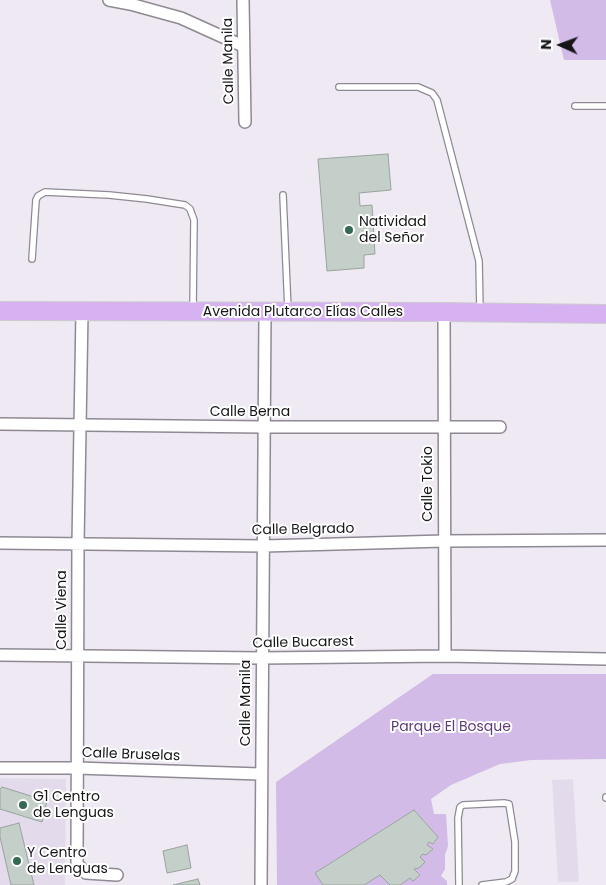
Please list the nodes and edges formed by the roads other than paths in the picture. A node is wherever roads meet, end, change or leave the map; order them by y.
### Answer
1 (109, 0) edge
2 (243, 0) edge
3 (243, 46) junction
4 (339, 87) dead end
5 (575, 106) dead end
6 (606, 106) edge
7 (245, 122) dead end
8 (283, 195) dead end
9 (32, 259) dead end
10 (0, 311) edge
11 (82, 312) junction
12 (193, 312) junction
13 (265, 312) junction
14 (288, 312) junction
15 (444, 312) junction
16 (480, 313) junction
17 (606, 314) edge
18 (0, 424) edge
19 (79, 426) junction
20 (263, 427) junction
21 (443, 427) junction
22 (500, 427) dead end
23 (606, 540) edge
24 (444, 541) junction
25 (0, 543) edge
26 (78, 543) junction
27 (264, 546) junction
28 (0, 655) edge
29 (77, 656) junction
30 (445, 656) junction
31 (261, 658) junction
32 (606, 659) edge
33 (0, 768) edge
34 (77, 768) junction
35 (260, 774) junction
36 (460, 872) junction
37 (117, 875) dead end
38 (261, 885) edge
39 (459, 885) edge
40 (464, 885) edge
41 (482, 885) edge

1 - 3 street
2 - 3 street, Calle Manila
3 - 7 street, Calle Manila
4 - 16 lane
5 - 6 lane
8 - 14 lane
9 - 12 lane
10 - 11 main road, Avenida Plutarco Elías Calles
11 - 12 main road, Avenida Plutarco Elías Calles
11 - 19 street, Calle Viena
12 - 13 main road, Avenida Plutarco Elías Calles
13 - 14 main road, Avenida Plutarco Elías Calles
13 - 20 street, Calle Manila
14 - 15 main road, Avenida Plutarco Elías Calles
15 - 16 main road, Avenida Plutarco Elías Calles
15 - 21 street, Calle Tokio
16 - 17 main road, Avenida Plutarco Elías Calles
18 - 19 street, Calle Berna
19 - 20 street, Calle Berna
19 - 26 street, Calle Viena
20 - 21 street, Calle Berna
20 - 27 street, Calle Manila
21 - 22 street, Calle Berna
21 - 24 street, Calle Tokio
23 - 24 street, Calle Belgrado
24 - 27 street, Calle Belgrado
24 - 30 street, Calle Tokio
25 - 26 street, Calle Belgrado
26 - 27 street, Calle Belgrado
26 - 29 street, Calle Viena
27 - 31 street, Calle Manila
28 - 29 street, Calle Bucarest
29 - 31 street, Calle Bucarest
29 - 34 street, Calle Viena
30 - 31 street, Calle Bucarest
30 - 32 street, Calle Bucarest
31 - 35 street, Calle Manila
33 - 34 street, Calle Bruselas
34 - 35 street, Calle Bruselas
34 - 37 street, Calle Viena
35 - 38 street, Calle Manila
36 - 39 lane
36 - 40 lane
36 - 41 lane

